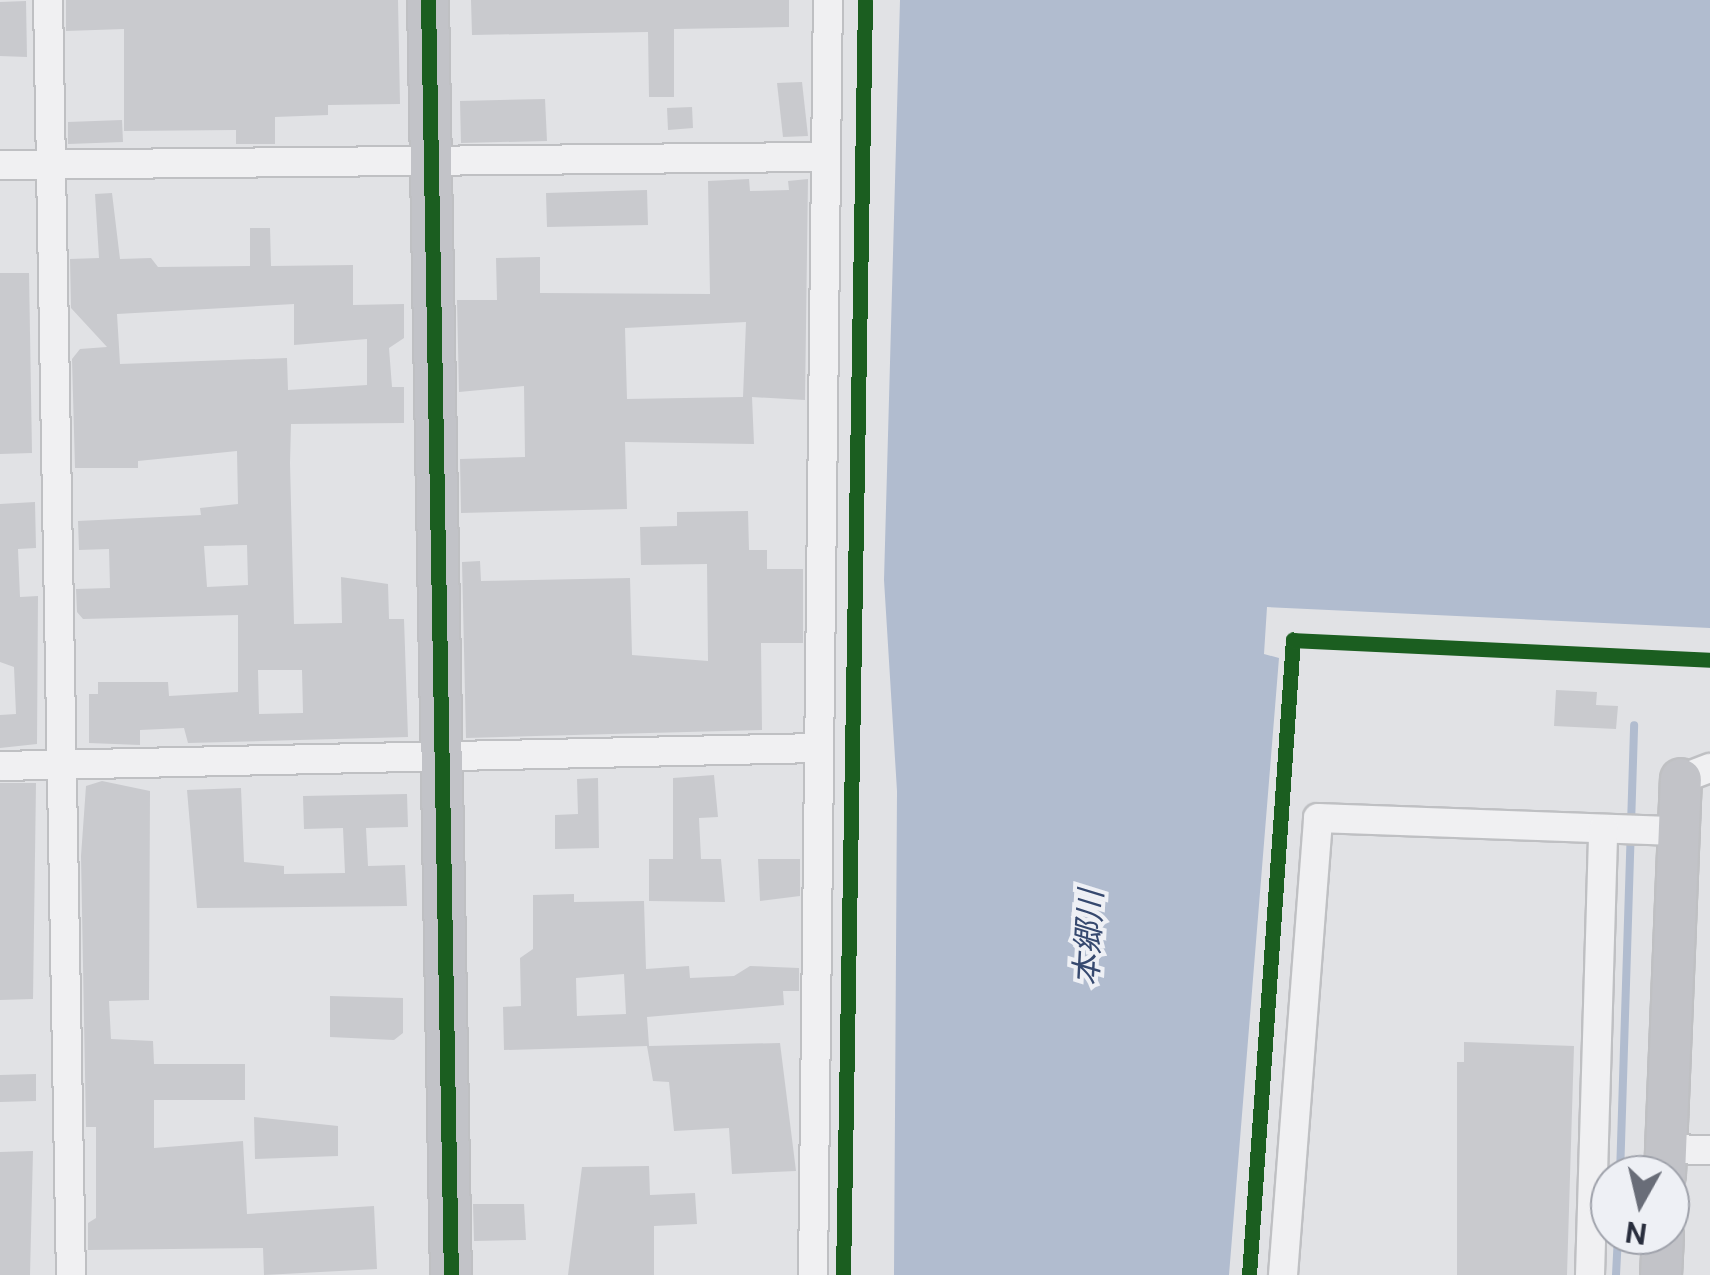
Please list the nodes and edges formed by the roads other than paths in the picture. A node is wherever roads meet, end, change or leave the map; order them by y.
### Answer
1 (48, 0) edge
2 (428, 0) edge
3 (828, 0) edge
4 (824, 157) junction
5 (432, 158) junction
6 (0, 164) edge
7 (51, 164) junction
8 (818, 748) junction
9 (442, 759) junction
10 (62, 765) junction
11 (0, 766) edge
12 (1696, 774) edge
13 (1603, 829) junction
14 (1676, 831) junction
15 (1666, 1155) edge
16 (71, 1275) edge
17 (451, 1275) edge
18 (813, 1275) edge
19 (1283, 1275) edge
20 (1590, 1275) edge

1 - 7 street
2 - 5 street
3 - 4 street
4 - 5 street
4 - 8 street
5 - 7 street
5 - 9 street
6 - 7 street
7 - 10 street
8 - 9 street
8 - 18 street
9 - 10 street
9 - 17 street
10 - 11 street
10 - 16 street
12 - 14 street
13 - 14 street
13 - 19 street
13 - 20 street
14 - 15 street

